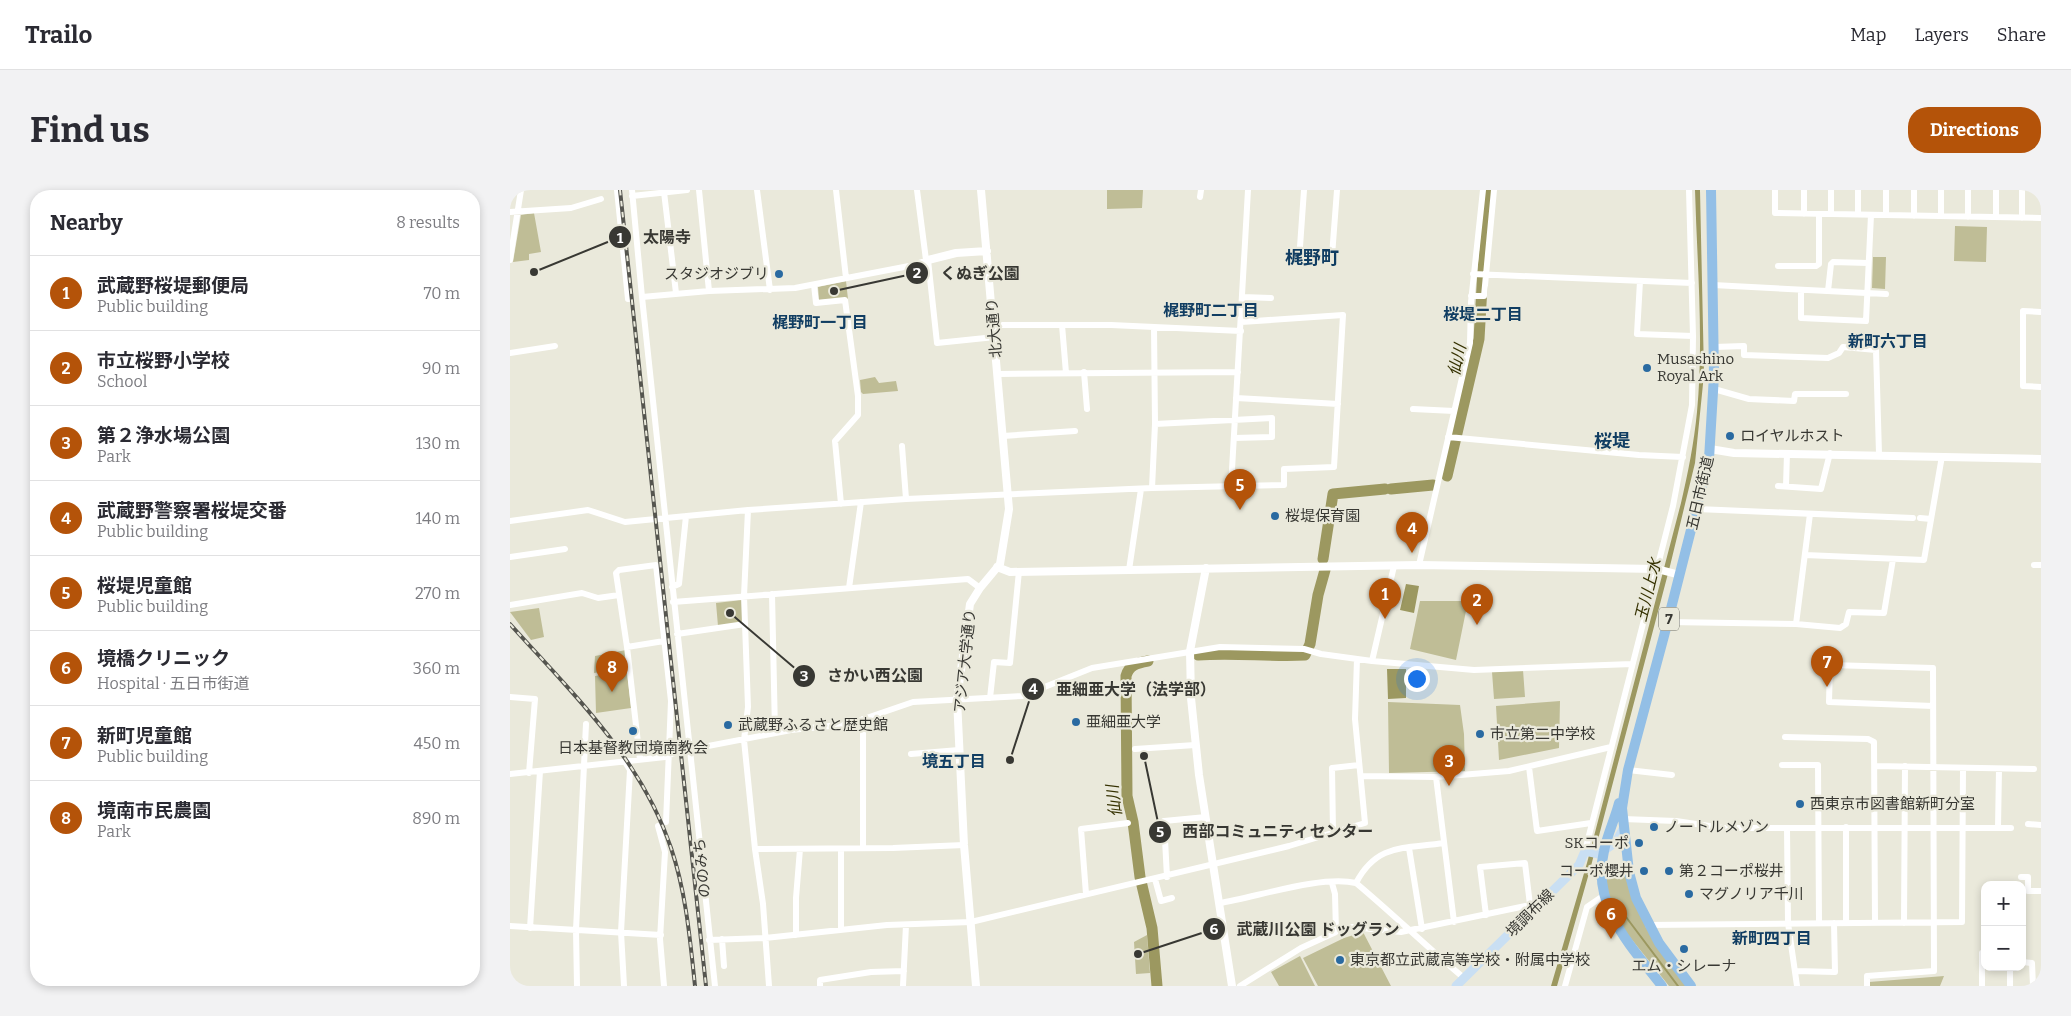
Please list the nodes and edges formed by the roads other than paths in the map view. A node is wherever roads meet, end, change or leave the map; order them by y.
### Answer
1 (521, 190) edge
2 (617, 190) edge
3 (687, 190) edge
4 (699, 190) edge
5 (757, 190) edge
6 (836, 190) edge
7 (918, 190) edge
8 (981, 190) edge
9 (1248, 190) edge
10 (1304, 190) edge
11 (1337, 190) edge
12 (1483, 190) edge
13 (1494, 190) edge
14 (1689, 190) edge
15 (1711, 190) edge
16 (1776, 190) edge
17 (1804, 190) edge
18 (1831, 190) edge
19 (1858, 190) edge
20 (1886, 190) edge
21 (1914, 190) edge
22 (1941, 190) edge
23 (1968, 190) edge
24 (1996, 190) edge
25 (2022, 190) edge
26 (664, 192) junction
27 (632, 193) edge
28 (601, 199) dead end
29 (510, 212) edge
30 (518, 212) junction
31 (1804, 214) junction
32 (1819, 214) junction
33 (1831, 214) junction
34 (1858, 214) junction
35 (1871, 215) junction
36 (1886, 215) junction
37 (1914, 216) junction
38 (1941, 216) junction
39 (1968, 217) junction
40 (1996, 217) junction
41 (2022, 218) junction
42 (2041, 218) edge
43 (511, 250) edge
44 (987, 250) junction
45 (510, 260) edge
46 (927, 260) junction
47 (1868, 263) junction
48 (1778, 266) dead end
49 (1473, 274) junction
50 (1486, 275) junction
51 (846, 278) junction
52 (1640, 281) junction
53 (1692, 283) junction
54 (814, 285) junction
55 (1713, 285) junction
56 (770, 290) junction
57 (1801, 290) junction
58 (709, 291) junction
59 (1828, 291) junction
60 (676, 293) junction
61 (1867, 293) junction
62 (1886, 294) dead end
63 (1242, 296) junction
64 (1471, 296) junction
65 (642, 297) junction
66 (1271, 298) dead end
67 (628, 299) dead end
68 (2041, 312) edge
69 (1241, 322) junction
70 (994, 325) junction
71 (1062, 325) junction
72 (1154, 327) junction
73 (1240, 331) junction
74 (1693, 336) junction
75 (995, 337) junction
76 (555, 346) dead end
77 (1714, 347) junction
78 (510, 353) edge
79 (1066, 372) junction
80 (1084, 372) junction
81 (1155, 372) junction
82 (1238, 372) junction
83 (998, 374) junction
84 (2041, 387) edge
85 (1714, 389) junction
86 (1846, 394) dead end
87 (1236, 398) junction
88 (1338, 404) junction
89 (1087, 409) dead end
90 (1413, 409) dead end
91 (1454, 410) junction
92 (1235, 419) junction
93 (1155, 424) junction
94 (1075, 431) dead end
95 (1003, 436) junction
96 (1234, 438) junction
97 (1451, 438) junction
98 (902, 446) dead end
99 (1710, 450) junction
100 (1788, 452) junction
101 (1830, 453) junction
102 (1879, 454) junction
103 (1942, 456) junction
104 (1683, 457) junction
105 (2041, 459) edge
106 (1778, 486) dead end
107 (1786, 486) junction
108 (1231, 487) junction
109 (1152, 488) junction
110 (1141, 489) junction
111 (1009, 494) junction
112 (906, 499) junction
113 (861, 502) junction
114 (841, 504) junction
115 (1696, 509) junction
116 (748, 510) junction
117 (1810, 514) junction
118 (686, 516) junction
119 (664, 518) junction
120 (1932, 519) junction
121 (510, 521) edge
122 (565, 549) dead end
123 (1805, 555) junction
124 (510, 557) edge
125 (1893, 559) junction
126 (1419, 565) junction
127 (1394, 566) junction
128 (997, 567) junction
129 (1206, 568) junction
130 (1658, 569) junction
131 (1129, 570) junction
132 (1019, 571) junction
133 (1677, 574) junction
134 (672, 587) junction
135 (849, 588) junction
136 (980, 588) junction
137 (772, 594) junction
138 (619, 595) junction
139 (744, 596) junction
140 (673, 602) junction
141 (510, 605) edge
142 (1668, 622) junction
143 (745, 624) junction
144 (1796, 624) junction
145 (677, 634) junction
146 (664, 641) junction
147 (627, 647) junction
148 (1190, 651) junction
149 (1357, 659) junction
150 (1372, 661) junction
151 (1632, 664) junction
152 (510, 697) edge
153 (990, 698) junction
154 (957, 700) junction
155 (1933, 706) junction
156 (863, 719) junction
157 (586, 724) dead end
158 (775, 732) junction
159 (1786, 737) dead end
160 (744, 740) junction
161 (1195, 745) junction
162 (1611, 747) junction
163 (1135, 749) dead end
164 (690, 750) junction
165 (959, 750) junction
166 (911, 754) dead end
167 (668, 755) junction
168 (640, 760) junction
169 (625, 762) junction
170 (1359, 765) junction
171 (1782, 765) dead end
172 (1875, 766) junction
173 (1904, 766) junction
174 (584, 767) junction
175 (1528, 767) junction
176 (1933, 768) junction
177 (1963, 768) junction
178 (2034, 768) dead end
179 (1999, 769) junction
180 (1628, 770) junction
181 (540, 771) junction
182 (529, 773) junction
183 (510, 774) edge
184 (1672, 775) dead end
185 (1361, 776) junction
186 (1436, 776) junction
187 (1625, 788) junction
188 (1206, 817) junction
189 (666, 822) dead end
190 (1128, 823) dead end
191 (1591, 823) junction
192 (1623, 823) junction
193 (2028, 824) dead end
194 (2041, 825) edge
195 (658, 826) dead end
196 (1817, 827) junction
197 (1786, 828) junction
198 (1846, 828) junction
199 (1875, 828) junction
200 (1904, 828) junction
201 (1933, 828) junction
202 (1962, 828) junction
203 (1998, 828) junction
204 (2011, 828) dead end
205 (1333, 832) junction
206 (1444, 843) junction
207 (964, 844) junction
208 (863, 848) junction
209 (1409, 848) junction
210 (755, 849) junction
211 (800, 849) junction
212 (840, 849) junction
213 (1586, 852) junction
214 (1601, 853) junction
215 (1626, 856) junction
216 (1214, 865) junction
217 (1629, 872) junction
218 (1167, 876) junction
219 (1601, 877) junction
220 (2021, 877) dead end
221 (1155, 880) junction
222 (1332, 882) junction
223 (1356, 883) junction
224 (2041, 891) edge
225 (1086, 894) junction
226 (1603, 896) junction
227 (1172, 898) dead end
228 (1220, 903) junction
229 (1533, 906) junction
230 (1486, 915) junction
231 (971, 922) junction
232 (1454, 922) junction
233 (1933, 922) junction
234 (1788, 923) junction
235 (1819, 923) junction
236 (1834, 923) junction
237 (1846, 923) junction
238 (1874, 923) junction
239 (1904, 923) junction
240 (906, 925) junction
241 (1648, 925) junction
242 (510, 926) edge
243 (530, 928) junction
244 (1422, 929) junction
245 (576, 930) junction
246 (841, 930) junction
247 (621, 932) junction
248 (1336, 932) junction
249 (1410, 932) junction
250 (661, 935) junction
251 (796, 935) junction
252 (765, 938) junction
253 (722, 939) junction
254 (709, 940) junction
255 (2026, 962) edge
256 (724, 966) dead end
257 (904, 971) junction
258 (1796, 971) junction
259 (1982, 971) edge
260 (2010, 971) edge
261 (1464, 978) junction
262 (577, 986) edge
263 (624, 986) edge
264 (664, 986) edge
265 (715, 986) edge
266 (769, 986) edge
267 (820, 986) edge
268 (904, 986) edge
269 (976, 986) edge
270 (1232, 986) edge
271 (1240, 986) edge
272 (1456, 986) edge
273 (1565, 986) edge
274 (1662, 986) edge
275 (1691, 986) edge
276 (1797, 986) edge
277 (1867, 986) edge
278 (1982, 986) edge
279 (2010, 986) edge
280 (2033, 986) edge

1 - 30 street
2 - 67 street
3 - 26 street
4 - 58 street
5 - 56 street
6 - 51 street
7 - 46 street
8 - 44 street, 北大通り
9 - 63 street
10 - 11 street
12 - 49 street
13 - 50 street
14 - 53 street
15 - 55 main road, 五日市街道 / 7
16 - 31 street
17 - 31 street
18 - 33 street
19 - 34 street
20 - 36 street
21 - 37 street
22 - 38 street
23 - 39 street
24 - 40 street
25 - 41 street
26 - 27 street
26 - 60 street
27 - 65 street, ののみち
28 - 30 street
29 - 30 street
30 - 43 street
31 - 32 street
32 - 33 street
32 - 48 street
33 - 34 street
34 - 35 street
35 - 36 street
35 - 47 street
36 - 37 street
37 - 38 street
38 - 39 street
39 - 40 street
40 - 41 street
41 - 42 street
43 - 45 street
44 - 46 street
44 - 70 street, 北大通り
46 - 51 street
46 - 75 street
47 - 59 street
47 - 61 street
49 - 50 street
49 - 64 street
50 - 52 street
50 - 64 street
51 - 54 street
52 - 53 street
52 - 74 street
53 - 74 street
54 - 56 street
54 - 114 street
55 - 57 street
55 - 77 main road, 五日市街道 / 7
56 - 58 street
57 - 59 street
57 - 61 street
58 - 60 street
59 - 61 street
60 - 65 street
61 - 62 street
63 - 66 street
63 - 69 street
64 - 91 street
65 - 119 street, ののみち
68 - 84 street
69 - 73 street
69 - 88 street
70 - 71 street
70 - 75 street, 北大通り
71 - 72 street
71 - 79 street
72 - 73 street
72 - 81 street
73 - 82 street
74 - 104 street
75 - 83 street, 北大通り
76 - 78 street
77 - 85 main road, 五日市街道 / 7
77 - 102 street
79 - 80 street
79 - 83 street
80 - 81 street
80 - 89 street
81 - 82 street
81 - 93 street
82 - 87 street
83 - 95 street, 北大通り
85 - 86 street
85 - 99 main road, 五日市街道 / 7
87 - 88 street
87 - 92 street
88 - 108 street
90 - 91 street
91 - 97 street
92 - 93 street
92 - 96 street
92 - 96 street
93 - 109 street
94 - 95 street
95 - 111 street, アジア大学通り
96 - 108 street
97 - 104 street
97 - 126 street
98 - 112 street
99 - 100 street
99 - 115 main road, 五日市街道 / 7
100 - 101 street
100 - 107 street
101 - 102 street
101 - 107 street
102 - 103 street
103 - 105 street
103 - 120 street
104 - 130 street
106 - 107 street
108 - 109 street
109 - 110 street
110 - 111 street
110 - 131 street
111 - 112 street
111 - 128 street, アジア大学通り
112 - 113 street
113 - 114 street
113 - 135 street
114 - 116 street
115 - 117 street
115 - 133 main road, 五日市街道 / 7
116 - 118 street
116 - 139 street
117 - 120 street
117 - 123 street
118 - 119 street
118 - 134 street
119 - 121 street
119 - 134 street, ののみち
120 - 125 street
122 - 124 street
123 - 125 street
123 - 144 street
125 - 144 street
126 - 127 street
126 - 130 street
127 - 129 street
127 - 150 street
128 - 132 street
128 - 136 street, アジア大学通り
129 - 131 street
129 - 148 street
130 - 133 street
130 - 151 street
131 - 132 street
132 - 153 street
133 - 142 main road, 五日市街道 / 7
134 - 140 street, ののみち
135 - 136 street
135 - 137 street
136 - 154 street, アジア大学通り
137 - 139 street
137 - 158 street
138 - 141 street
138 - 146 street
138 - 147 street
139 - 140 street
139 - 143 street
140 - 145 street, ののみち
142 - 144 street
142 - 180 main road, 五日市街道 / 7
143 - 145 street
143 - 160 street
145 - 164 street, ののみち
146 - 147 street
146 - 167 street
147 - 168 street
148 - 149 street
148 - 153 street
148 - 161 street
149 - 150 street
149 - 170 street
150 - 151 street
151 - 162 street
152 - 182 street
153 - 154 street
154 - 156 street
154 - 165 street, アジア大学通り
155 - 155 street
155 - 176 street
156 - 158 street
156 - 208 street
157 - 174 street
158 - 160 street
159 - 172 street
160 - 164 street
160 - 210 street
161 - 163 street
161 - 188 street
162 - 175 street
162 - 191 street
164 - 167 street
164 - 254 street, ののみち
165 - 166 street
165 - 207 street, アジア大学通り
167 - 168 street
167 - 189 street
168 - 169 street
169 - 174 street
169 - 247 street
170 - 185 street
170 - 205 street
171 - 196 street
172 - 173 street
172 - 199 street
173 - 176 street
173 - 200 street
174 - 181 street
174 - 245 street
175 - 186 street
175 - 191 street
176 - 177 street
176 - 201 street
177 - 179 street
177 - 202 street
178 - 179 street
179 - 203 street
180 - 184 street
180 - 187 main road, 五日市街道 / 7
181 - 182 street
181 - 243 street
182 - 183 street
185 - 186 street
185 - 205 street
186 - 206 street
187 - 192 main road, 五日市街道 / 7
187 - 214 main road, 五日市街道 / 7
188 - 216 street
188 - 218 street
190 - 225 street
191 - 213 street
192 - 197 street
192 - 214 main road
192 - 215 main road, 五日市街道 / 7
193 - 194 street
195 - 250 street
196 - 197 street
196 - 198 street
196 - 235 street
197 - 234 street
198 - 199 street
198 - 237 street
199 - 200 street
199 - 238 street
200 - 201 street
200 - 239 street
201 - 202 street
201 - 233 street
202 - 203 street
202 - 233 street
203 - 204 street
205 - 216 street
206 - 209 street
206 - 232 street
207 - 208 street
207 - 231 street, アジア大学通り
208 - 212 street
209 - 223 street
209 - 244 street
210 - 211 street
210 - 252 street
211 - 212 street
211 - 251 street
212 - 246 street
213 - 214 main road
213 - 229 main road, 境調布線
214 - 215 main road
214 - 219 main road, 五日市街道 / 7
215 - 217 main road, 五日市街道 / 7
216 - 218 street
216 - 228 street
217 - 219 main road
217 - 241 main road, 五日市街道 / 7
218 - 221 street
219 - 226 main road, 五日市街道 / 7
220 - 224 street
221 - 225 street
221 - 227 street
222 - 223 street
222 - 228 street
222 - 248 street
223 - 249 street
225 - 231 street
226 - 273 street
226 - 274 main road, 五日市街道 / 7
228 - 270 street
229 - 230 street
229 - 230 street
229 - 261 main road, 境調布線
230 - 232 street
231 - 240 street
231 - 269 street, アジア大学通り
232 - 244 street
233 - 239 street
233 - 277 street
234 - 235 street
234 - 241 street
234 - 258 street
235 - 236 street
236 - 237 street
236 - 258 street
237 - 238 street
238 - 239 street
240 - 246 street
240 - 257 street
241 - 275 main road, 五日市街道 / 7
242 - 243 street
243 - 245 street
244 - 249 street
245 - 247 street
245 - 262 street
246 - 251 street
247 - 250 street
247 - 263 street
248 - 249 street
248 - 271 street
249 - 261 street
250 - 264 street
251 - 252 street
252 - 253 street
252 - 266 street
253 - 254 street
253 - 256 street
254 - 265 street, ののみち
255 - 280 street
257 - 267 street
257 - 268 street
258 - 276 street
259 - 278 street
260 - 279 street
261 - 272 main road, 境調布線

